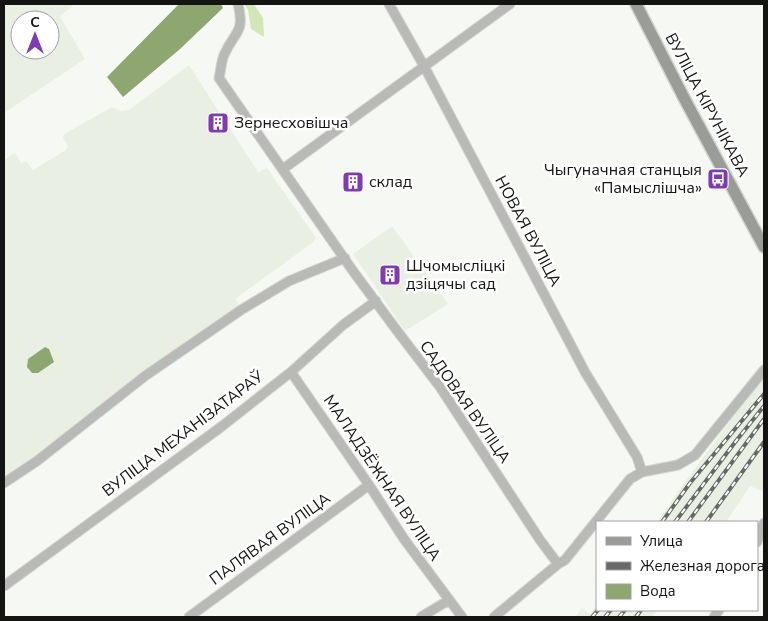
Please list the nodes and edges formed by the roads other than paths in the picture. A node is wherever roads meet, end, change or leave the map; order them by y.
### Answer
1 (238, 4) edge
2 (389, 4) edge
3 (510, 4) edge
4 (636, 4) edge
5 (424, 66) junction
6 (283, 169) junction
7 (764, 247) edge
8 (345, 258) junction
9 (376, 301) junction
10 (764, 370) edge
11 (291, 372) junction
12 (642, 472) junction
13 (4, 482) edge
14 (369, 485) junction
15 (597, 521) edge
16 (596, 522) edge
17 (764, 523) edge
18 (758, 539) edge
19 (558, 564) junction
20 (4, 586) edge
21 (449, 600) junction
22 (189, 617) edge
23 (421, 617) edge
24 (462, 617) edge
25 (494, 617) edge

1 - 6 street, САДОВАЯ ВУЛІЦА
2 - 5 street, НОВАЯ ВУЛІЦА
3 - 5 street
4 - 7 street, ВУЛІЦА КІРУНІКАВА
5 - 6 street
5 - 12 street, НОВАЯ ВУЛІЦА
6 - 8 street, САДОВАЯ ВУЛІЦА
8 - 9 street, САДОВАЯ ВУЛІЦА
8 - 13 street
9 - 11 street, ВУЛІЦА МЕХАНІЗАТАРАЎ
9 - 19 street, САДОВАЯ ВУЛІЦА
10 - 12 street
11 - 14 street, МАЛАДЗЁЖНАЯ ВУЛІЦА
11 - 20 street, ВУЛІЦА МЕХАНІЗАТАРАЎ
12 - 15 street
14 - 21 street, МАЛАДЗЁЖНАЯ ВУЛІЦА
14 - 22 street, ПАЛЯВАЯ ВУЛІЦА
16 - 19 street
17 - 18 street
19 - 25 street
21 - 23 street
21 - 24 street, МАЛАДЗЁЖНАЯ ВУЛІЦА

